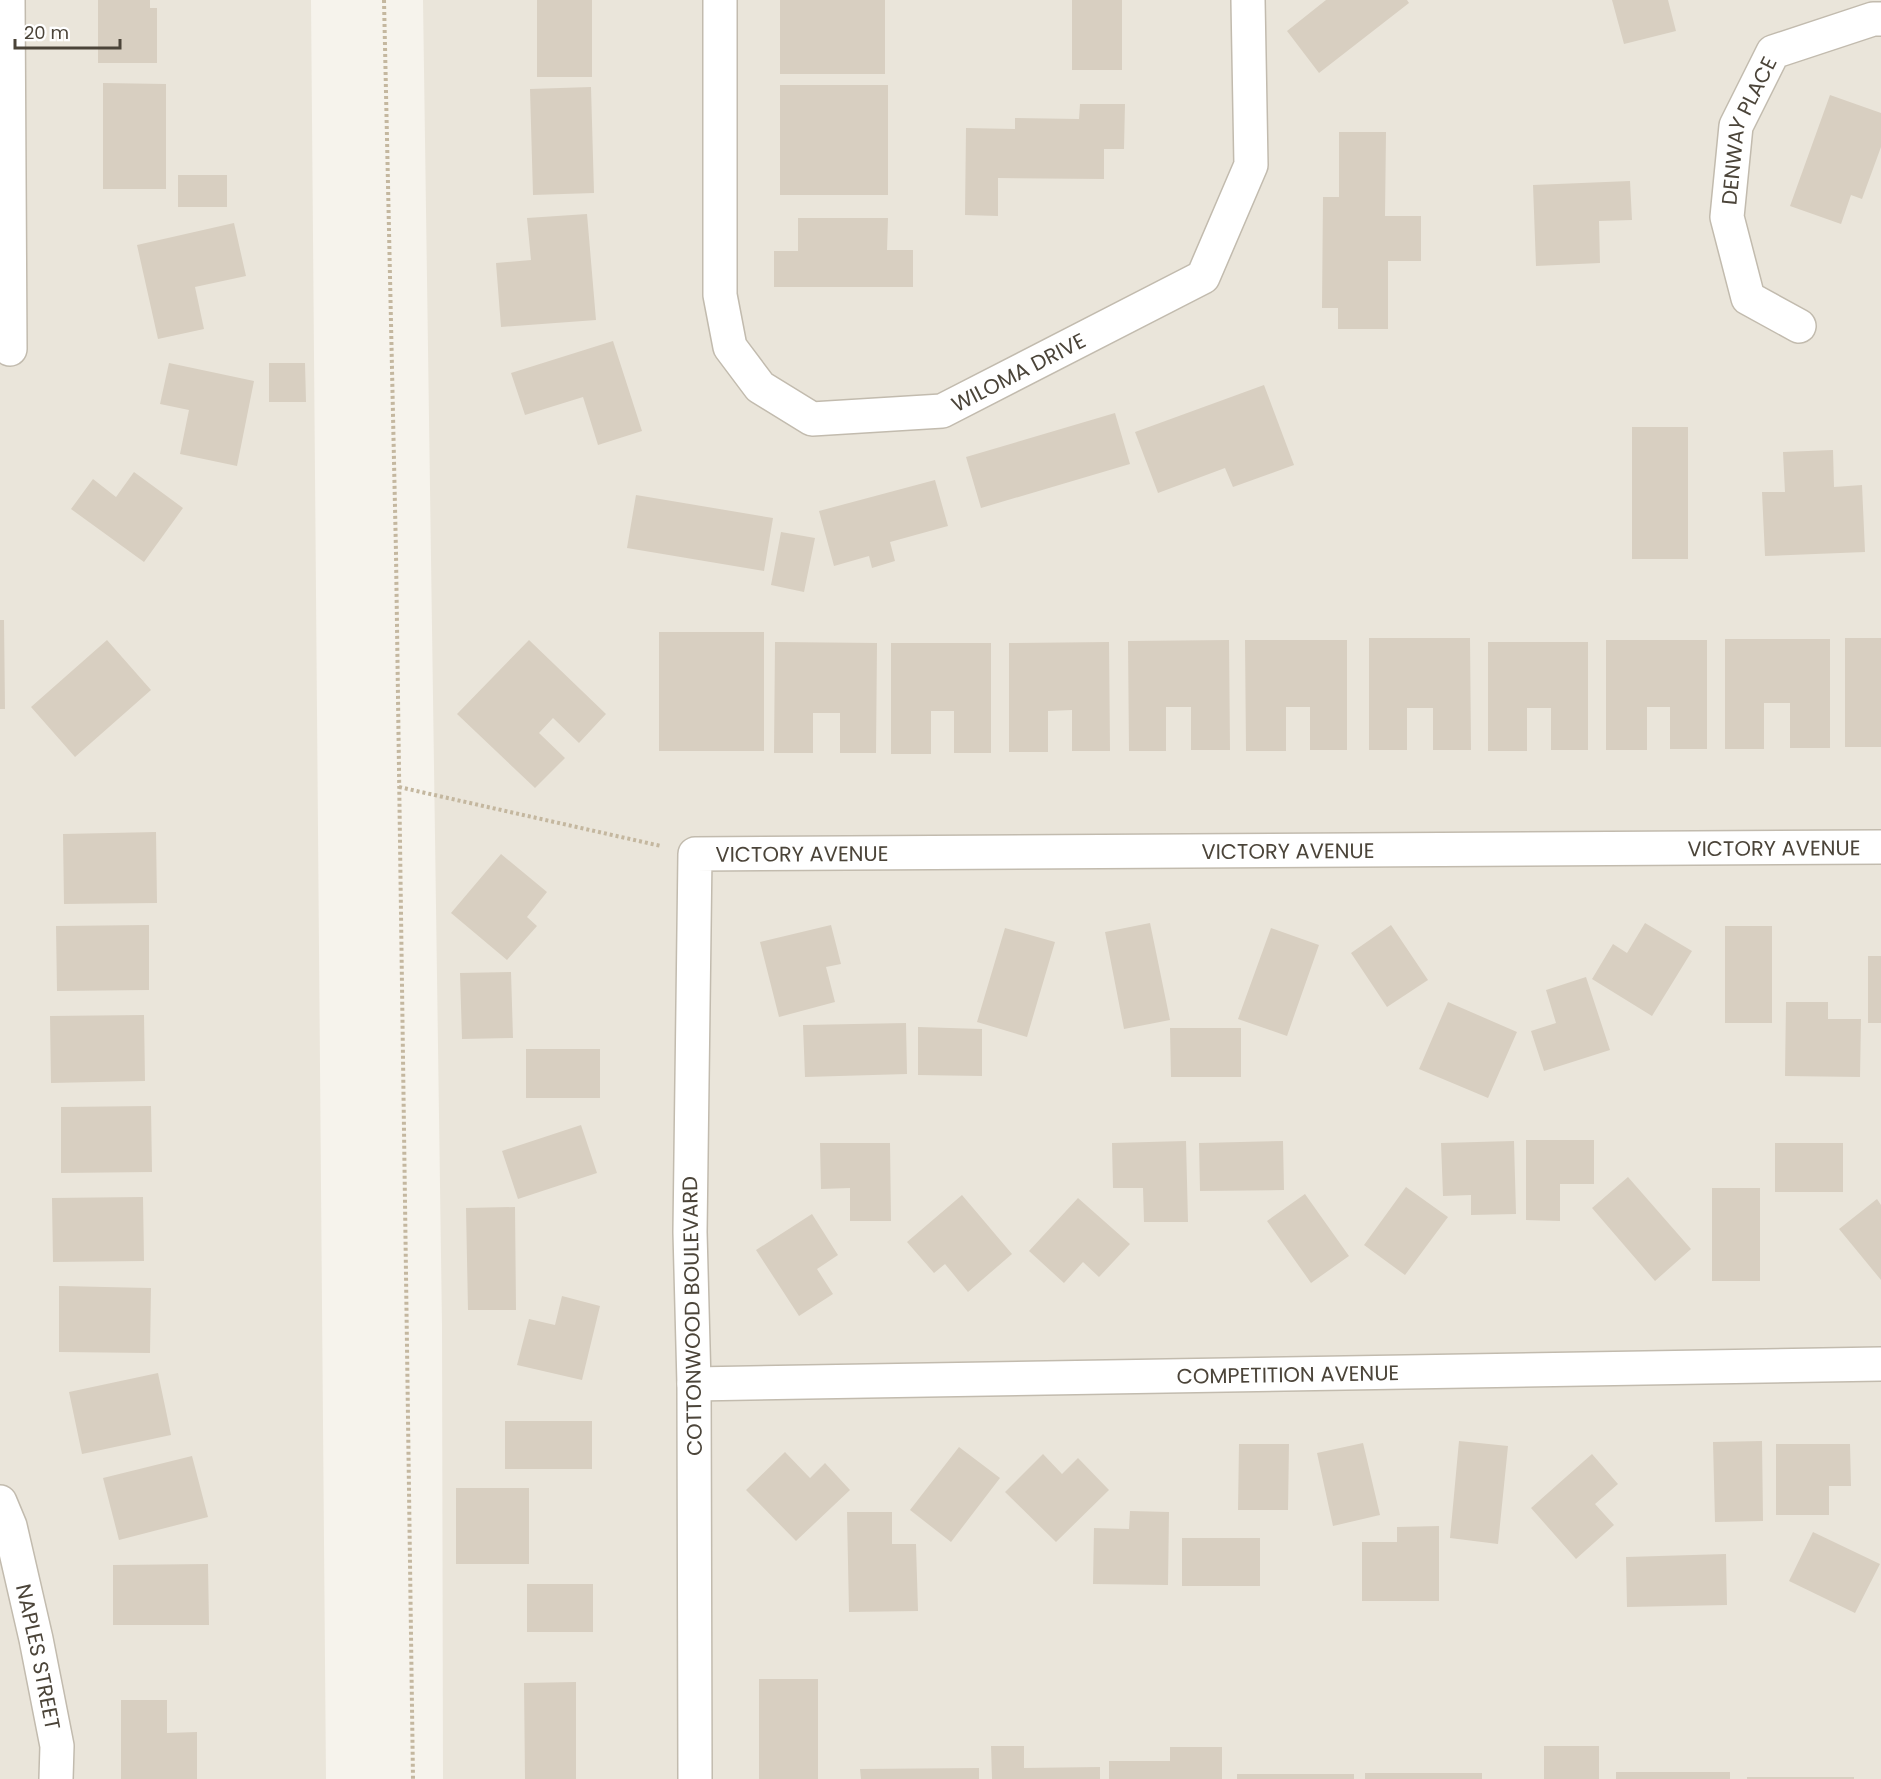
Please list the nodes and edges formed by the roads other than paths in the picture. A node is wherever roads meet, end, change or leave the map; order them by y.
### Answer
1 (8, 0) edge
2 (720, 0) edge
3 (1248, 0) edge
4 (1881, 19) edge
5 (1799, 326) dead end
6 (10, 348) dead end
7 (1881, 847) edge
8 (695, 854) joint
9 (1881, 1364) edge
10 (694, 1384) junction
11 (0, 1502) edge
12 (56, 1779) edge
13 (695, 1779) edge

1 - 6 street
2 - 3 street, WILOMA DRIVE
4 - 5 street, DENWAY PLACE
7 - 8 street, VICTORY AVENUE
8 - 10 street, COTTONWOOD BOULEVARD
9 - 10 street, COMPETITION AVENUE
10 - 13 street, COTTONWOOD BOULEVARD
11 - 12 street, NAPLES STREET

